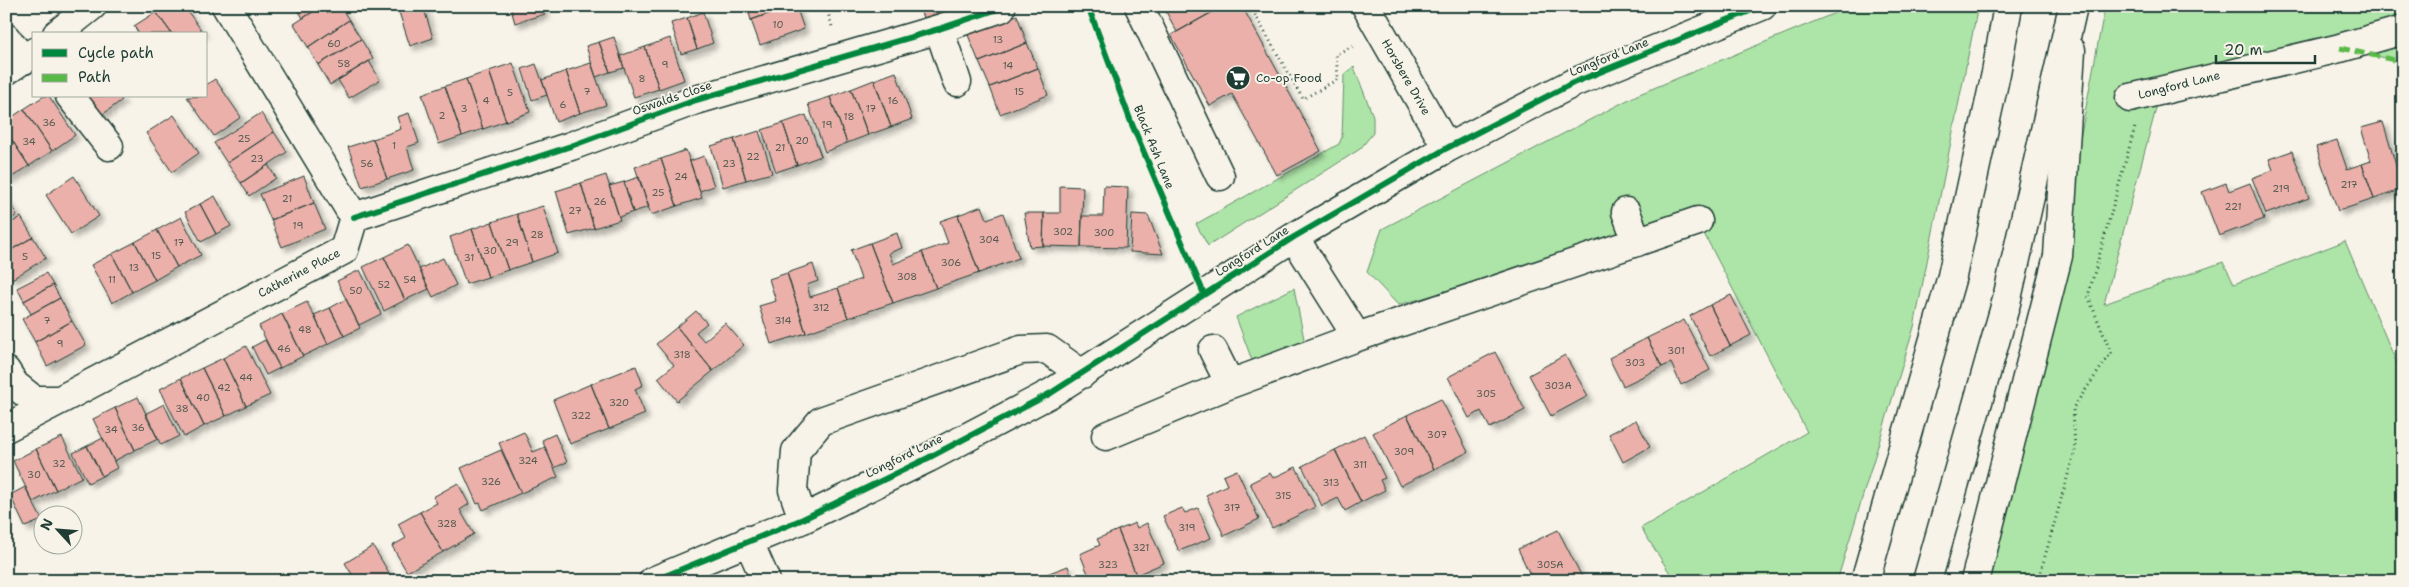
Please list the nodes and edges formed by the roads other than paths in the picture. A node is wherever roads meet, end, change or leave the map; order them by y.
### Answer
1 (92, 6) edge
2 (226, 6) edge
3 (1139, 6) edge
4 (1366, 6) edge
5 (1762, 6) edge
6 (2008, 6) edge
7 (2073, 6) edge
8 (1001, 8) dead end
9 (939, 29) junction
10 (2403, 30) edge
11 (60, 32) edge
12 (6, 38) edge
13 (21, 61) edge
14 (957, 82) dead end
15 (2139, 95) road end
16 (72, 98) edge
17 (109, 146) dead end
18 (1448, 148) junction
19 (1220, 176) dead end
20 (1626, 212) dead end
21 (354, 217) junction
22 (1698, 222) dead end
23 (1294, 237) junction
24 (1637, 242) junction
25 (1357, 337) junction
26 (1213, 350) dead end
27 (6, 371) edge
28 (1082, 374) junction
29 (1230, 384) junction
30 (60, 400) junction
31 (6, 428) edge
32 (1106, 436) dead end
33 (803, 519) junction
34 (748, 540) junction
35 (653, 581) edge
36 (766, 581) edge
37 (1865, 581) edge
38 (1927, 581) edge
39 (1975, 581) edge

1 - 11 main road
2 - 21 main road
3 - 19 main road
4 - 18 main road, Horsbere Drive
5 - 18 main road, Longford Lane
6 - 37 main road
7 - 38 main road
7 - 39 main road
8 - 9 main road, Oswalds Close
9 - 14 main road
9 - 21 main road, Oswalds Close
10 - 15 main road, Longford Lane
12 - 13 main road
16 - 17 main road
18 - 23 main road, Longford Lane
20 - 24 main road
21 - 30 main road, Catherine Place
22 - 24 main road
23 - 25 main road, Longford Lane
23 - 28 main road, Longford Lane
24 - 25 main road
25 - 29 main road
26 - 29 main road
27 - 30 main road, Catherine Place
28 - 33 main road, Longford Lane
28 - 33 main road
29 - 32 main road
30 - 31 main road, Catherine Place
33 - 34 main road, Longford Lane
34 - 35 main road, Longford Lane
34 - 36 main road

